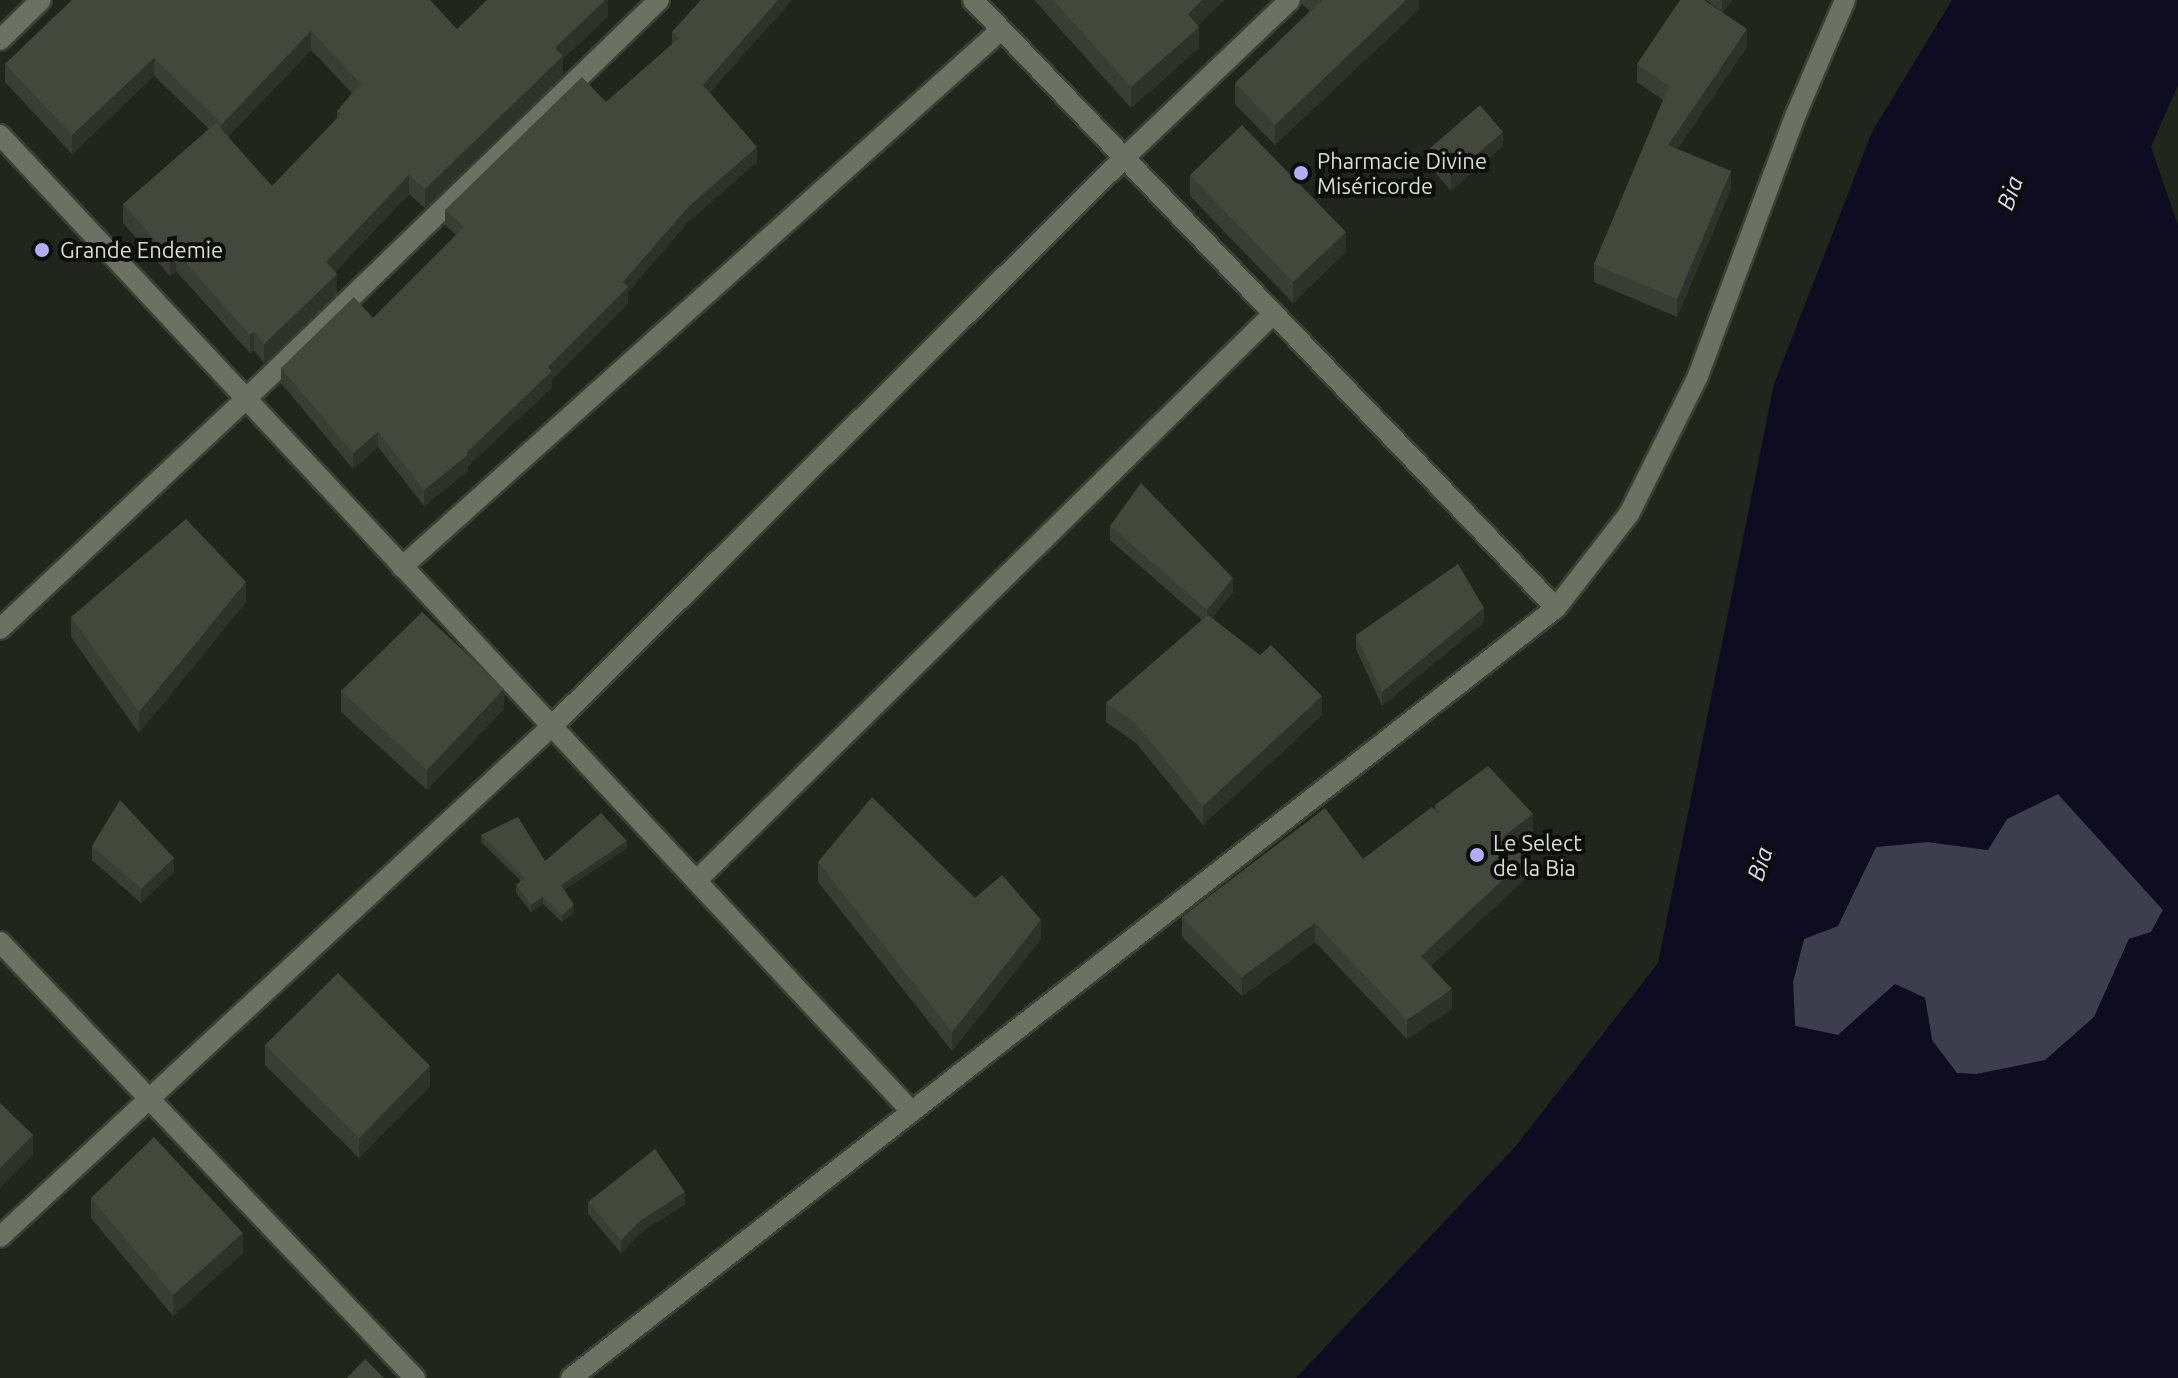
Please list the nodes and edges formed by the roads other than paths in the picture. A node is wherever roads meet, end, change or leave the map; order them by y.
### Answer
1 (41, 0) edge
2 (659, 0) edge
3 (973, 0) edge
4 (1290, 0) edge
5 (1845, 0) edge
6 (1001, 30) junction
7 (0, 40) edge
8 (0, 135) edge
9 (1124, 158) junction
10 (1274, 313) junction
11 (246, 399) junction
12 (402, 567) junction
13 (1556, 608) junction
14 (0, 629) edge
15 (551, 727) junction
16 (696, 881) junction
17 (0, 942) edge
18 (149, 1101) junction
19 (911, 1111) junction
20 (0, 1237) edge
21 (415, 1378) edge
22 (571, 1378) edge

1 - 7 street
2 - 11 street
3 - 6 street
4 - 9 street
5 - 13 street
6 - 9 street
6 - 12 street
8 - 11 street
9 - 10 street
9 - 15 street
10 - 13 street
10 - 16 street
11 - 12 street
11 - 14 street
12 - 15 street
13 - 19 street
15 - 16 street
15 - 18 street
16 - 19 street
17 - 18 street
18 - 20 street
18 - 21 street
19 - 22 street

